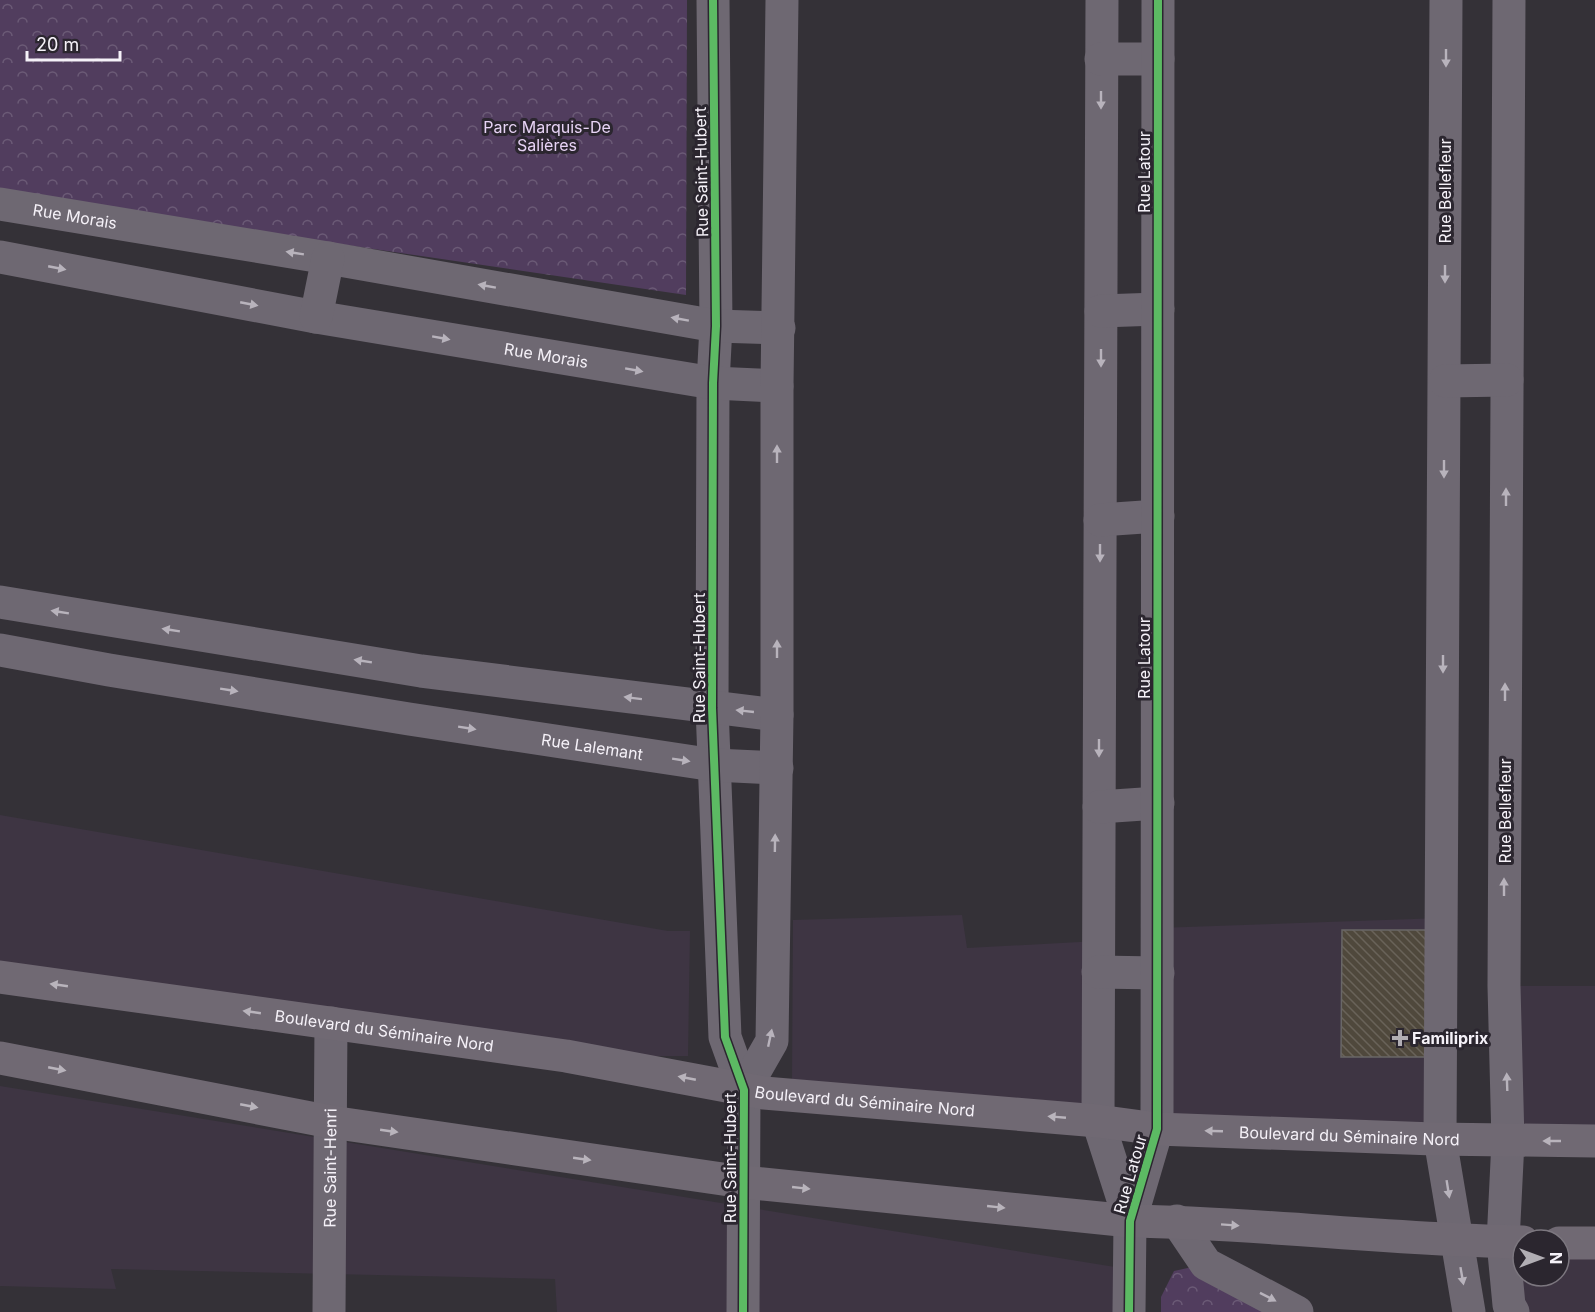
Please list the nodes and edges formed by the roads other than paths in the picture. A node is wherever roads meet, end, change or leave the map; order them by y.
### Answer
1 (712, 0) edge
2 (782, 0) edge
3 (1102, 0) edge
4 (1158, 0) edge
5 (1446, 0) edge
6 (1509, 0) edge
7 (1101, 59) junction
8 (1158, 59) junction
9 (0, 204) edge
10 (0, 257) edge
11 (328, 258) junction
12 (1158, 309) junction
13 (1101, 311) junction
14 (316, 316) junction
15 (716, 326) junction
16 (779, 328) junction
17 (1507, 380) junction
18 (1444, 381) junction
19 (713, 383) junction
20 (777, 386) junction
21 (1158, 516) junction
22 (1100, 520) junction
23 (0, 602) edge
24 (118, 621) junction
25 (0, 650) edge
26 (109, 670) junction
27 (421, 670) junction
28 (712, 708) junction
29 (777, 715) junction
30 (410, 719) junction
31 (714, 765) junction
32 (777, 768) junction
33 (1158, 803) junction
34 (1099, 807) junction
35 (1098, 972) junction
36 (1158, 973) junction
37 (0, 977) edge
38 (331, 1023) junction
39 (0, 1058) edge
40 (744, 1090) junction
41 (1098, 1121) junction
42 (331, 1122) junction
43 (1157, 1129) junction
44 (1440, 1139) junction
45 (1508, 1140) junction
46 (1595, 1141) edge
47 (743, 1182) junction
48 (1130, 1221) junction
49 (1177, 1221) junction
50 (1512, 1228) edge
51 (1455, 1240) junction
52 (1511, 1242) edge
53 (1571, 1243) edge
54 (1595, 1243) edge
55 (1511, 1274) edge
56 (329, 1312) edge
57 (743, 1312) edge
58 (1129, 1312) edge
59 (1297, 1312) edge
60 (1469, 1312) edge
61 (1513, 1312) edge

1 - 15 street, Rue Saint-Hubert
2 - 16 street, Rue Saint-Hubert
3 - 7 street, Rue Latour
4 - 8 street, Rue Latour
5 -> 18 street, Rue Bellefleur
6 - 17 street, Rue Bellefleur
7 - 8 street
7 -> 13 street, Rue Latour
8 - 12 street, Rue Latour
11 -> 9 street, Rue Morais
10 -> 14 street, Rue Morais
11 - 14 street
15 -> 11 street, Rue Morais
12 - 13 street
12 - 21 street, Rue Latour
13 -> 22 street, Rue Latour
14 -> 19 street, Rue Morais
15 - 16 street, Rue Morais
15 - 19 street, Rue Saint-Hubert
16 - 20 street, Rue Saint-Hubert
17 - 18 street
45 -> 17 street, Rue Bellefleur
18 -> 44 street, Rue Bellefleur
19 - 20 street, Rue Morais
19 - 28 street, Rue Saint-Hubert
29 -> 20 street, Rue Saint-Hubert
21 - 22 street
21 - 33 street, Rue Latour
22 -> 34 street, Rue Latour
24 -> 23 street
24 - 26 street
27 -> 24 street
25 - 26 street, Rue Lalemant
26 -> 30 street, Rue Lalemant
28 -> 27 street
27 - 30 street
29 -> 28 street
28 - 31 street, Rue Saint-Hubert
29 - 32 street, Rue Saint-Hubert
30 -> 31 street, Rue Lalemant
31 - 32 street, Rue Lalemant
31 - 40 street, Rue Saint-Hubert
40 -> 32 street, Rue Saint-Hubert
33 - 34 street
33 - 36 street, Rue Latour
34 - 35 street, Rue Latour
35 - 36 street
35 - 41 street, Rue Latour
36 - 43 street, Rue Latour
38 -> 37 main road, Boulevard du Séminaire Nord
40 -> 38 main road, Boulevard du Séminaire Nord
38 - 42 street, Rue Saint-Henri
39 -> 42 main road
41 -> 40 main road, Boulevard du Séminaire Nord
40 - 47 street, Rue Saint-Hubert
41 - 43 main road, Boulevard du Séminaire Nord
41 - 48 street, Rue Latour
42 -> 47 main road
42 - 56 street, Rue Saint-Henri
44 -> 43 main road, Boulevard du Séminaire Nord
43 - 48 street, Rue Latour
44 - 45 main road, Boulevard du Séminaire Nord
44 -> 51 street, Rue Bellefleur
46 -> 45 main road, Boulevard du Séminaire Nord
45 - 50 street, Rue Bellefleur
47 -> 48 main road
47 - 57 street, Rue Saint-Hubert
48 - 49 main road
48 - 58 street, Rue Latour
49 -> 51 main road
49 -> 59 street
51 - 52 main road
51 -> 60 street, Rue Bellefleur
53 - 54 main road
55 - 61 street, Rue Bellefleur

